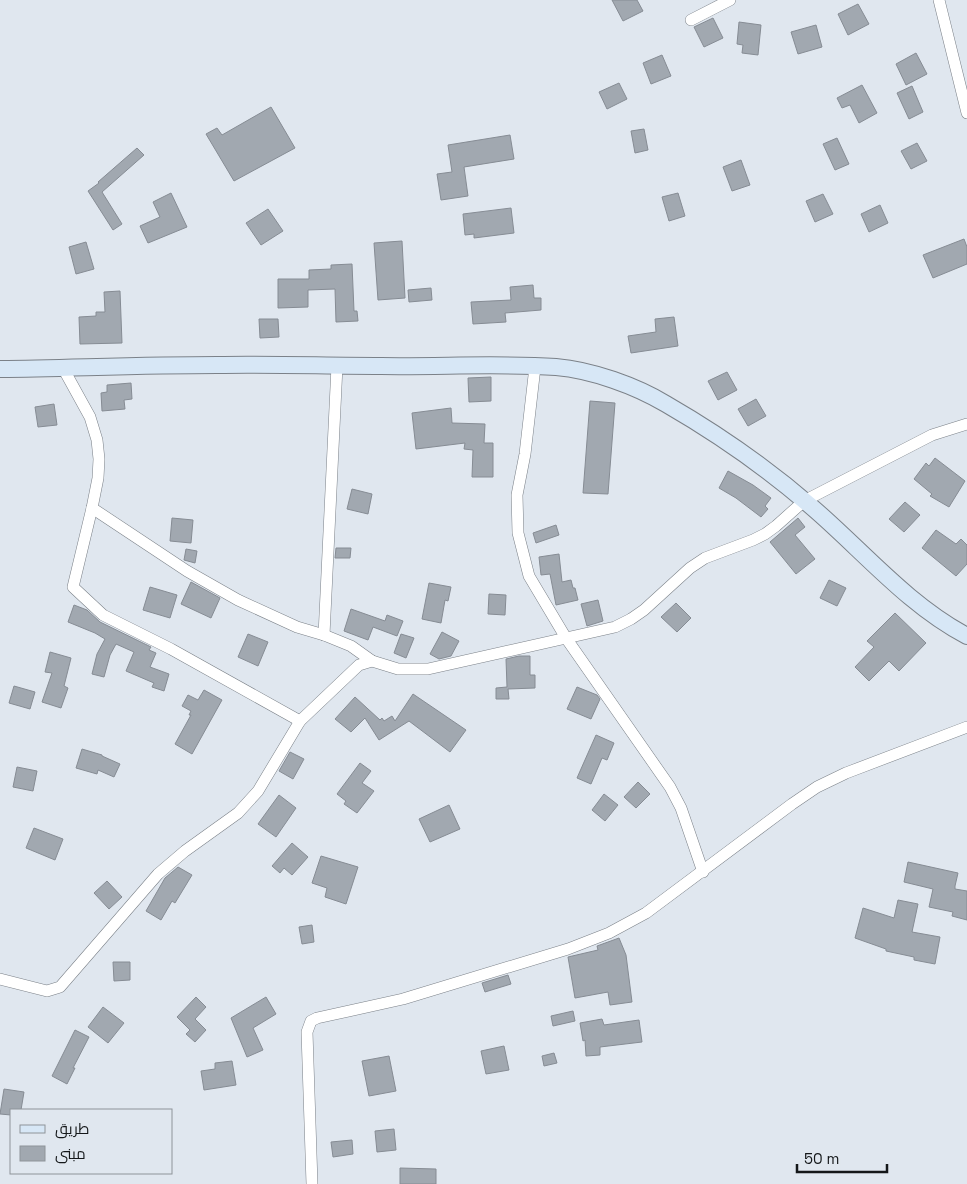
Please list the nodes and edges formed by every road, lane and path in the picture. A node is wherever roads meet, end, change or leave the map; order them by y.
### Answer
1 (730, 0) edge
2 (939, 0) edge
3 (691, 20) dead end
4 (967, 113) edge
5 (337, 366) junction
6 (535, 367) junction
7 (0, 368) edge
8 (63, 368) junction
9 (967, 424) edge
10 (804, 501) junction
11 (92, 508) junction
12 (324, 635) junction
13 (967, 636) edge
14 (566, 638) junction
15 (372, 661) junction
16 (300, 721) junction
17 (967, 727) edge
18 (703, 872) junction
19 (0, 979) edge
20 (312, 1184) edge

1 - 3 street
2 - 4 street
5 - 6 street
5 - 8 street
5 - 12 street
6 - 10 street
6 - 14 street
7 - 8 street
8 - 11 street
9 - 10 street
10 - 13 street
10 - 14 street
11 - 12 street
11 - 16 street
12 - 15 street
14 - 15 street
14 - 18 street
15 - 16 street
16 - 19 street
17 - 18 street
18 - 20 street

